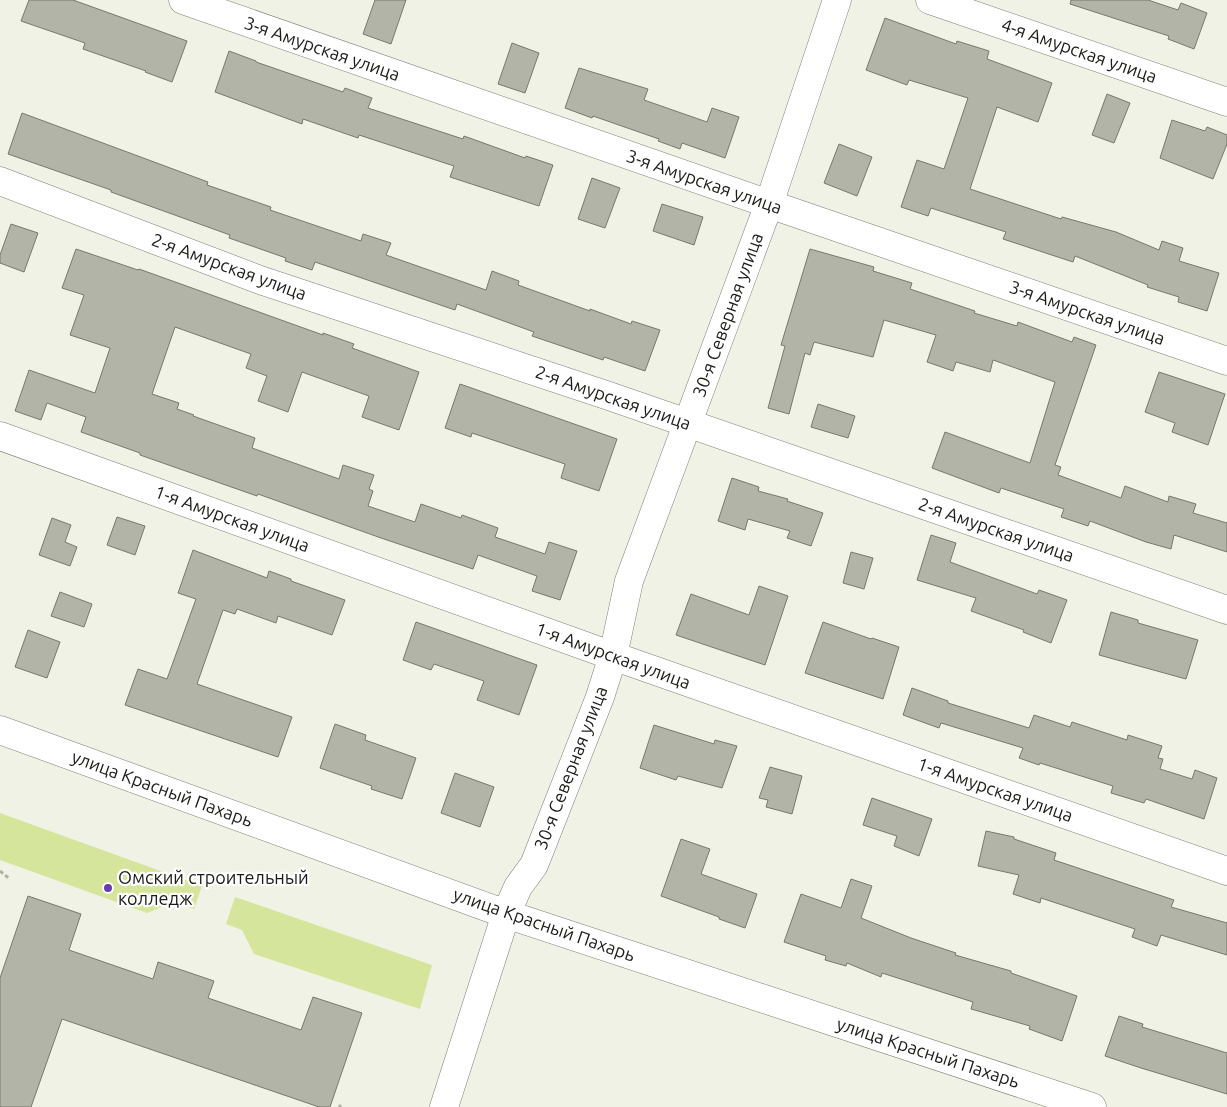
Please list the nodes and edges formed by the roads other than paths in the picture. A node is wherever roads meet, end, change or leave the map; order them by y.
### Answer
1 (183, 0) edge
2 (837, 0) edge
3 (930, 0) edge
4 (1227, 102) edge
5 (0, 182) edge
6 (769, 204) junction
7 (1227, 361) edge
8 (688, 423) junction
9 (0, 436) edge
10 (1227, 610) edge
11 (613, 656) junction
12 (0, 730) edge
13 (1227, 871) edge
14 (506, 914) junction
15 (444, 1107) edge
16 (1092, 1107) edge

1 - 6 street, 3-я Амурская улица
2 - 6 street, 30-я Северная улица
3 - 4 street, 4-я Амурская улица
5 - 8 street, 2-я Амурская улица
6 - 7 street, 3-я Амурская улица
6 - 8 street, 30-я Северная улица
8 - 10 street, 2-я Амурская улица
8 - 11 street, 30-я Северная улица
9 - 11 street, 1-я Амурская улица
11 - 13 street, 1-я Амурская улица
11 - 14 street, 30-я Северная улица
12 - 14 street, улица Красный Пахарь
14 - 15 street, 30-я Северная улица
14 - 16 street, улица Красный Пахарь

